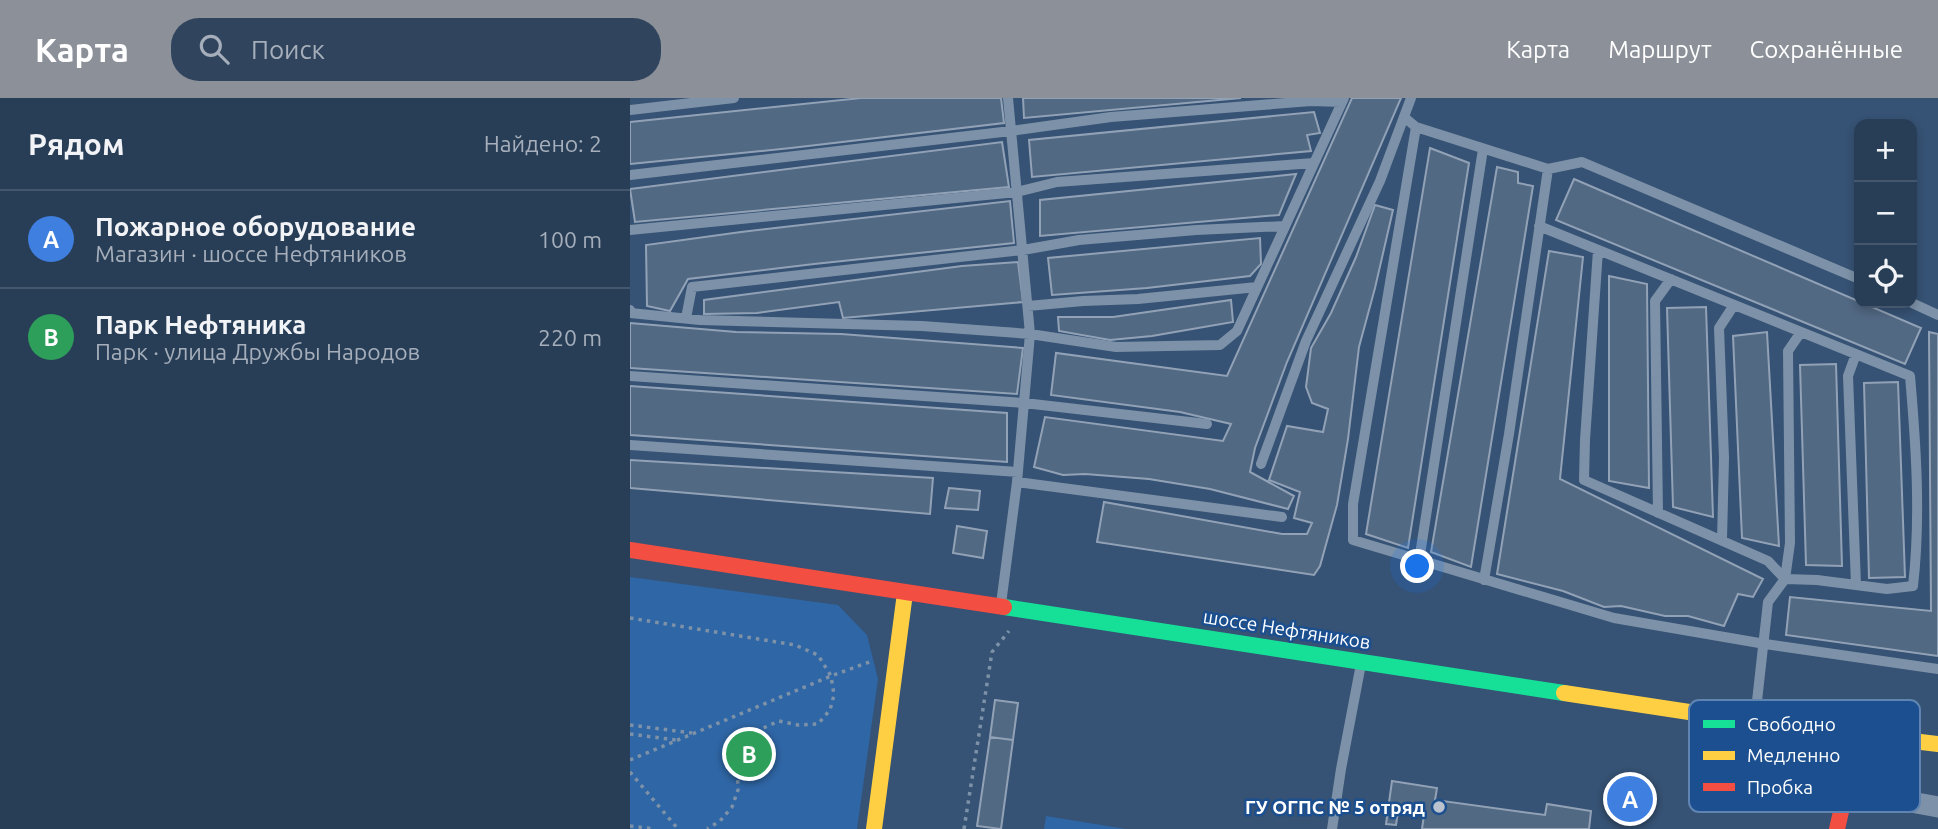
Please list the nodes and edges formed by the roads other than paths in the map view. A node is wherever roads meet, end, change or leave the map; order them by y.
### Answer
1 (734, 98) edge
2 (1008, 98) edge
3 (1411, 98) edge
4 (1343, 100) edge
5 (630, 110) edge
6 (1404, 117) junction
7 (1416, 127) junction
8 (1011, 131) junction
9 (1483, 149) junction
10 (1314, 163) junction
11 (1548, 169) junction
12 (630, 175) edge
13 (1017, 192) junction
14 (1285, 226) junction
15 (1539, 226) junction
16 (630, 230) edge
17 (1023, 250) junction
18 (1598, 250) junction
19 (1854, 277) edge
20 (1671, 279) junction
21 (1256, 287) junction
22 (1734, 305) junction
23 (1917, 305) edge
24 (1028, 306) junction
25 (630, 310) edge
26 (1938, 315) edge
27 (686, 318) junction
28 (1801, 332) junction
29 (1030, 334) junction
30 (1856, 354) junction
31 (630, 376) edge
32 (1024, 404) junction
33 (1207, 424) dead end
34 (630, 444) edge
35 (1261, 464) dead end
36 (1017, 477) junction
37 (1658, 513) junction
38 (1282, 517) dead end
39 (1722, 540) junction
40 (630, 550) edge
41 (1419, 561) junction
42 (1785, 579) junction
43 (1484, 580) junction
44 (1856, 584) junction
45 (905, 593) junction
46 (1000, 607) junction
47 (1765, 644) junction
48 (1361, 662) junction
49 (1938, 669) edge
50 (1758, 700) edge
51 (1689, 712) edge
52 (1920, 742) edge
53 (1938, 744) edge
54 (1920, 804) edge
55 (1938, 807) edge
56 (874, 829) edge
57 (1332, 829) edge

1 - 5 lane
2 - 8 lane
3 - 6 lane
4 - 8 lane
4 - 10 lane
6 - 7 lane
6 - 35 lane
7 - 9 lane
7 - 41 lane
8 - 12 lane
8 - 13 lane
9 - 11 lane
9 - 41 lane
10 - 13 lane
10 - 14 lane
11 - 15 lane
11 - 19 lane
13 - 16 lane
13 - 17 lane
14 - 17 lane
14 - 21 lane
15 - 18 lane
15 - 43 lane
17 - 24 lane
17 - 27 lane
18 - 20 lane
18 - 37 lane
20 - 22 lane
20 - 37 lane
21 - 24 lane
21 - 29 lane
22 - 28 lane
22 - 39 lane
23 - 26 lane
24 - 29 lane
25 - 27 lane
27 - 29 lane
28 - 30 lane
28 - 42 lane
29 - 32 lane
30 - 44 lane
30 - 44 lane
31 - 32 lane
32 - 33 lane
32 - 36 lane
34 - 36 lane
36 - 38 lane
36 - 46 lane
37 - 39 lane
39 - 42 lane
40 - 45 main road, шоссе Нефтяников
41 - 43 lane
42 - 44 lane
42 - 47 lane
43 - 47 lane
45 - 46 main road, шоссе Нефтяников
45 - 56 main road
46 - 48 main road, шоссе Нефтяников
47 - 49 lane
47 - 50 lane
48 - 51 main road, шоссе Нефтяников
48 - 57 lane
52 - 53 main road, шоссе Нефтяников
54 - 55 street

